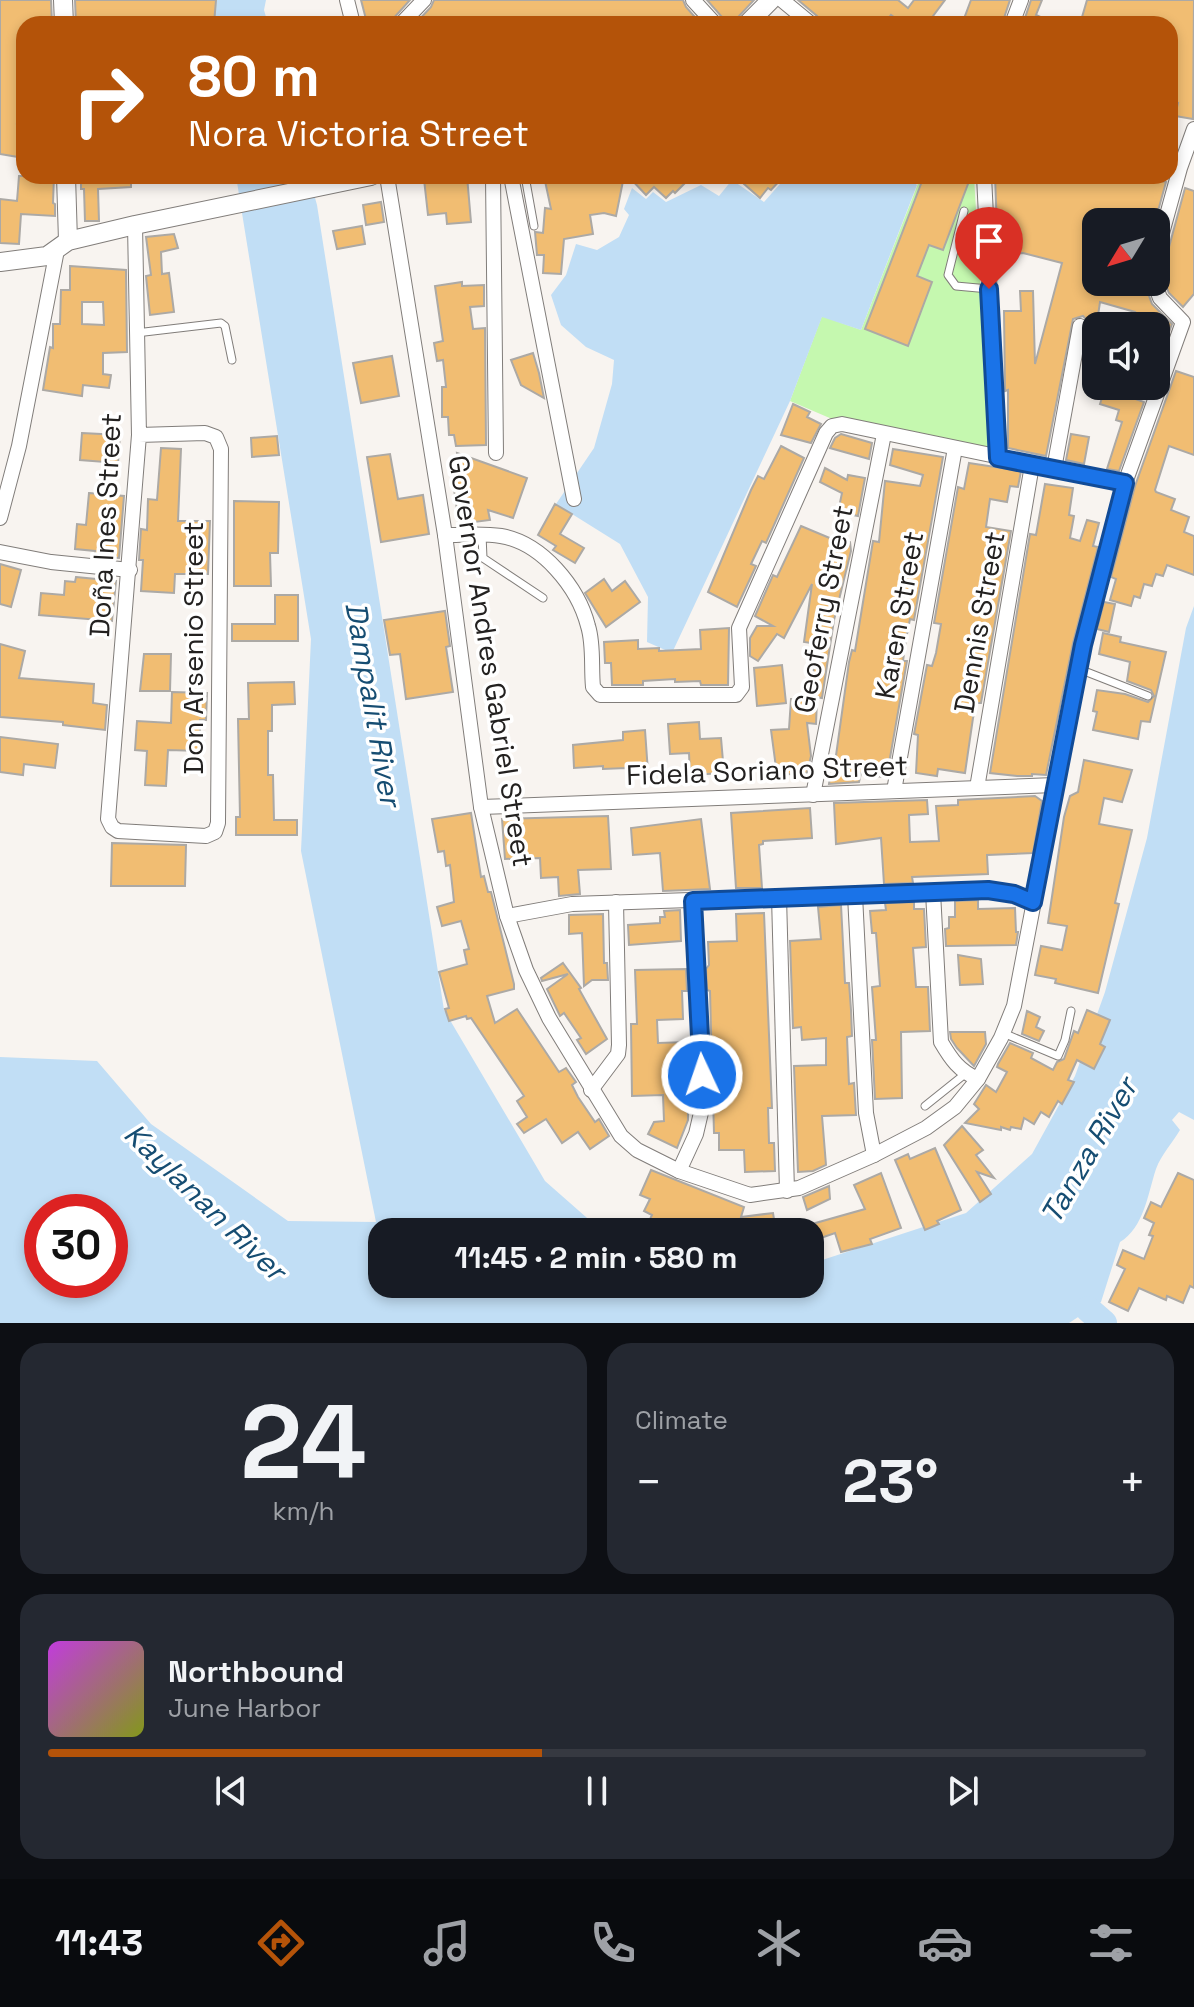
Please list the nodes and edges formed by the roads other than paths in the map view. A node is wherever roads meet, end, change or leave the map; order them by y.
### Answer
1 (424, 0) edge
2 (693, 0) edge
3 (771, 0) edge
4 (782, 0) edge
5 (409, 16) edge
6 (708, 16) edge
7 (755, 16) edge
8 (801, 16) edge
9 (1194, 129) edge
10 (1178, 175) edge
11 (66, 184) edge
12 (333, 184) edge
13 (388, 184) edge
14 (493, 184) edge
15 (513, 184) edge
16 (526, 184) edge
17 (984, 184) edge
18 (1176, 184) edge
19 (1169, 208) edge
20 (964, 211) dead end
21 (135, 225) junction
22 (534, 226) dead end
23 (63, 246) junction
24 (0, 262) edge
25 (989, 289) junction
26 (1159, 296) edge
27 (1080, 326) dead end
28 (136, 333) junction
29 (232, 360) dead end
30 (884, 434) junction
31 (139, 435) junction
32 (955, 448) junction
33 (496, 453) dead end
34 (998, 458) junction
35 (1032, 465) junction
36 (1054, 469) junction
37 (1125, 483) junction
38 (574, 499) dead end
39 (0, 518) edge
40 (445, 535) junction
41 (482, 535) junction
42 (0, 552) edge
43 (130, 570) junction
44 (543, 598) dead end
45 (1078, 669) junction
46 (1148, 696) dead end
47 (1055, 785) junction
48 (977, 788) junction
49 (894, 791) junction
50 (813, 795) junction
51 (481, 807) junction
52 (112, 827) joint
53 (933, 892) junction
54 (855, 895) junction
55 (779, 897) junction
56 (693, 901) junction
57 (616, 902) junction
58 (1033, 902) junction
59 (507, 916) junction
60 (1071, 1011) dead end
61 (1003, 1033) junction
62 (972, 1076) junction
63 (591, 1090) junction
64 (925, 1106) dead end
65 (874, 1155) junction
66 (679, 1171) junction
67 (787, 1191) junction

1 - 5 street
2 - 6 street
3 - 7 main road
4 - 8 street
9 - 10 street
11 - 23 main road
12 - 21 main road
13 - 40 street, Governor Andres Gabriel Street
14 - 33 street
15 - 38 street
16 - 22 lane
17 - 25 street
18 - 19 street
20 - 25 lane
21 - 23 main road
21 - 28 street, Doña Ines Street
23 - 24 main road
23 - 39 street
25 - 34 street
26 - 37 street, Governor Andres Gabriel Street
27 - 36 street
28 - 29 lane
28 - 31 street, Doña Ines Street
30 - 32 street
30 - 41 street
30 - 50 street, Geoferry Street
31 - 43 street, Doña Ines Street
31 - 52 street, Don Arsenio Street
32 - 34 street
32 - 49 street, Karen Street
34 - 35 street
35 - 36 street
35 - 48 street, Dennis Street
36 - 37 street
37 - 45 street, Governor Andres Gabriel Street
40 - 41 street
40 - 51 street, Governor Andres Gabriel Street
41 - 44 lane
42 - 43 street
43 - 52 street, Doña Ines Street
45 - 46 lane
45 - 47 street, Governor Andres Gabriel Street
47 - 48 street, Fidela Soriano Street
47 - 58 street, Governor Andres Gabriel Street
48 - 49 street, Fidela Soriano Street
49 - 50 street, Fidela Soriano Street
50 - 51 street, Fidela Soriano Street
51 - 59 street, Governor Andres Gabriel Street
53 - 54 street
53 - 58 street
53 - 62 street
54 - 55 street
54 - 65 street
55 - 56 street
55 - 67 street
56 - 57 street
56 - 66 street
57 - 59 street
57 - 63 street
58 - 61 street, Governor Andres Gabriel Street
59 - 63 street, Governor Andres Gabriel Street
60 - 61 lane
61 - 62 street, Governor Andres Gabriel Street
62 - 64 lane
62 - 65 street, Governor Andres Gabriel Street
63 - 66 street, Governor Andres Gabriel Street
65 - 67 street, Governor Andres Gabriel Street
66 - 67 street, Governor Andres Gabriel Street

